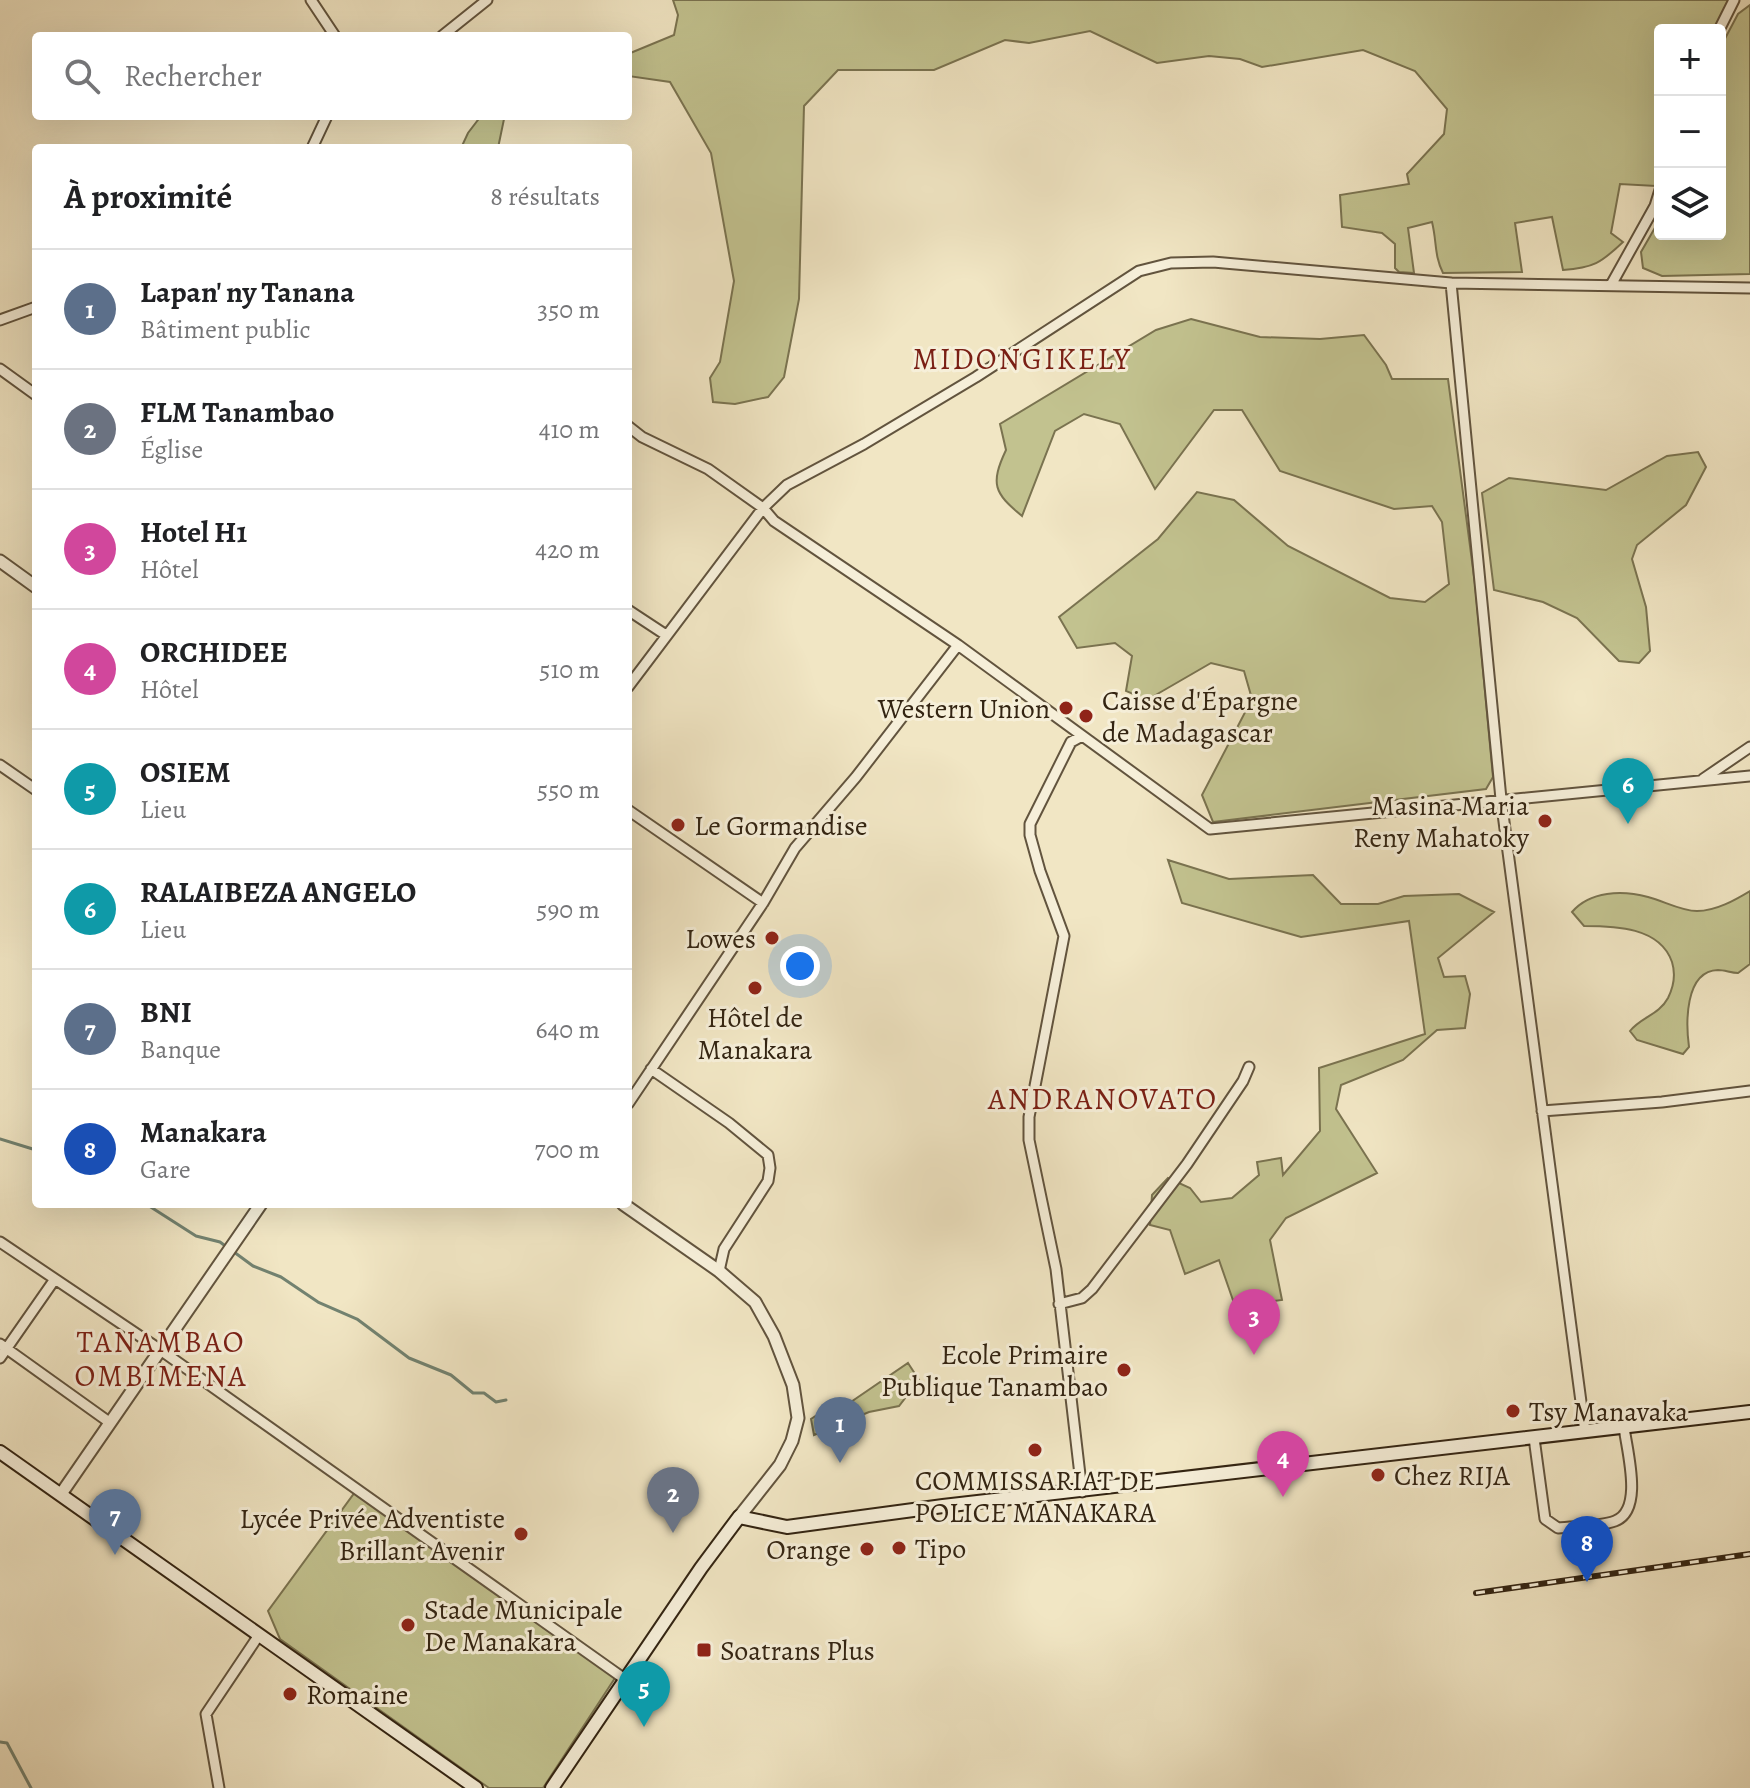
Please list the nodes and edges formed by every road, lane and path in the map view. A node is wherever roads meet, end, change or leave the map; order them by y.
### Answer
1 (311, 0) edge
2 (487, 0) edge
3 (1734, 0) edge
4 (1722, 24) edge
5 (332, 32) edge
6 (447, 32) edge
7 (325, 120) edge
8 (314, 144) edge
9 (1654, 208) edge
10 (1451, 283) junction
11 (1611, 285) junction
12 (1750, 288) edge
13 (32, 308) edge
14 (0, 320) edge
15 (0, 369) edge
16 (32, 392) edge
17 (632, 429) edge
18 (763, 508) junction
19 (1, 561) edge
20 (32, 584) edge
21 (632, 613) edge
22 (666, 635) junction
23 (958, 645) junction
24 (632, 682) edge
25 (1082, 736) junction
26 (1750, 747) edge
27 (0, 765) edge
28 (1750, 776) edge
29 (1701, 780) junction
30 (32, 787) edge
31 (1501, 799) junction
32 (632, 813) edge
33 (763, 903) junction
34 (1249, 1067) dead end
35 (651, 1069) junction
36 (1750, 1091) edge
37 (632, 1098) edge
38 (1542, 1111) junction
39 (258, 1208) edge
40 (629, 1208) edge
41 (0, 1242) edge
42 (719, 1271) junction
43 (55, 1279) junction
44 (1059, 1304) junction
45 (3, 1346) edge
46 (159, 1349) junction
47 (0, 1358) edge
48 (1750, 1412) edge
49 (109, 1422) junction
50 (1624, 1427) junction
51 (1585, 1432) junction
52 (1534, 1438) junction
53 (0, 1452) edge
54 (1082, 1492) junction
55 (61, 1494) junction
56 (739, 1517) junction
57 (259, 1635) junction
58 (626, 1680) junction
59 (219, 1788) edge
60 (476, 1788) edge
61 (552, 1788) edge

1 - 5 street
2 - 6 street
3 - 4 street
7 - 8 street
9 - 11 street
10 - 11 street
10 - 18 street
10 - 31 street
11 - 12 street
13 - 14 street
15 - 16 street
17 - 18 street
18 - 22 street
18 - 23 street
19 - 20 street
21 - 22 street
22 - 24 street
23 - 25 street
23 - 33 street
25 - 31 street
25 - 44 street
26 - 29 street
27 - 30 street
28 - 29 street
29 - 31 street
31 - 38 street
32 - 33 street
33 - 35 street
34 - 44 street
35 - 37 street
35 - 42 street
36 - 38 street
38 - 51 street
39 - 46 street
40 - 42 street
41 - 43 street
42 - 56 street
43 - 45 street
43 - 46 street
44 - 54 street
45 - 47 street
45 - 49 street
46 - 49 street
46 - 58 street
48 - 50 main road
49 - 55 street
50 - 51 main road
50 - 52 street
51 - 52 main road
52 - 54 main road
53 - 55 main road
54 - 56 main road
55 - 57 main road
56 - 58 main road
57 - 59 street
57 - 60 main road
58 - 61 main road

